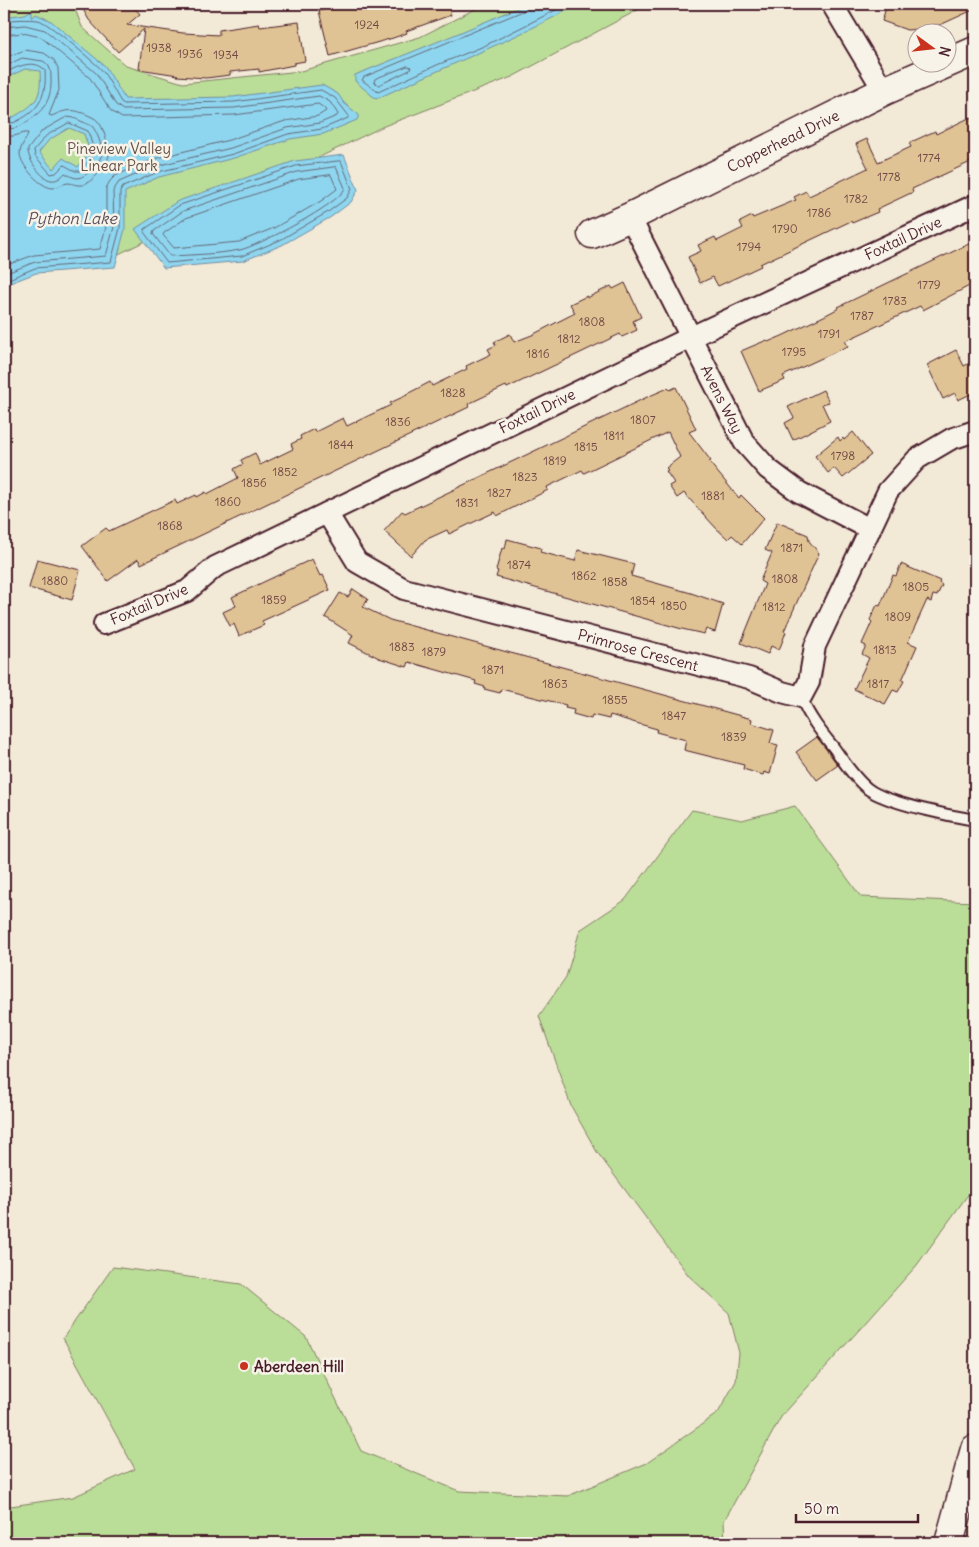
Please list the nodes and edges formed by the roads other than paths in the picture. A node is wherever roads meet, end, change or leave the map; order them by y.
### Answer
1 (832, 4) edge
2 (975, 51) edge
3 (884, 91) junction
4 (975, 205) edge
5 (630, 217) junction
6 (592, 234) dead end
7 (691, 337) junction
8 (975, 431) edge
9 (327, 513) junction
10 (870, 529) junction
11 (104, 624) dead end
12 (801, 696) junction
13 (975, 820) edge
14 (975, 1450) edge
15 (949, 1543) edge

1 - 3 street
2 - 3 street, Copperhead Drive
3 - 5 street, Copperhead Drive
4 - 7 street, Foxtail Drive
5 - 6 street, Copperhead Drive
5 - 7 street, Avens Way
7 - 9 street, Foxtail Drive
7 - 10 street, Avens Way
8 - 10 street
9 - 11 street, Foxtail Drive
9 - 12 street, Primrose Crescent
10 - 12 street
12 - 13 lane
14 - 15 street

